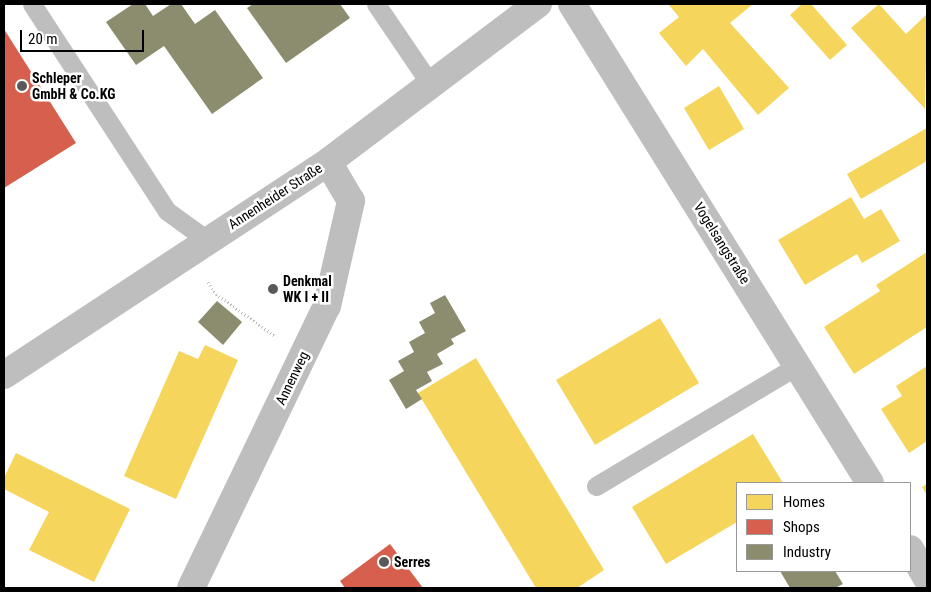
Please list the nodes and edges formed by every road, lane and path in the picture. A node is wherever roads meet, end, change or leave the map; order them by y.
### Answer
1 (32, 4) edge
2 (376, 4) edge
3 (538, 4) edge
4 (572, 4) edge
5 (432, 84) junction
6 (328, 162) junction
7 (198, 246) junction
8 (302, 356) junction
9 (798, 365) junction
10 (4, 375) edge
11 (869, 482) edge
12 (596, 486) dead end
13 (911, 551) edge
14 (927, 578) edge
15 (191, 588) edge

1 - 7 lane
2 - 5 lane
3 - 5 street, Annenheider Straße
4 - 9 street, Vogelsangstraße
5 - 6 street, Annenheider Straße
6 - 7 street, Annenheider Straße
6 - 8 street, Annenweg
7 - 8 path
7 - 10 street, Annenheider Straße
8 - 15 street, Annenweg
9 - 11 street, Vogelsangstraße
9 - 12 lane
13 - 14 street

